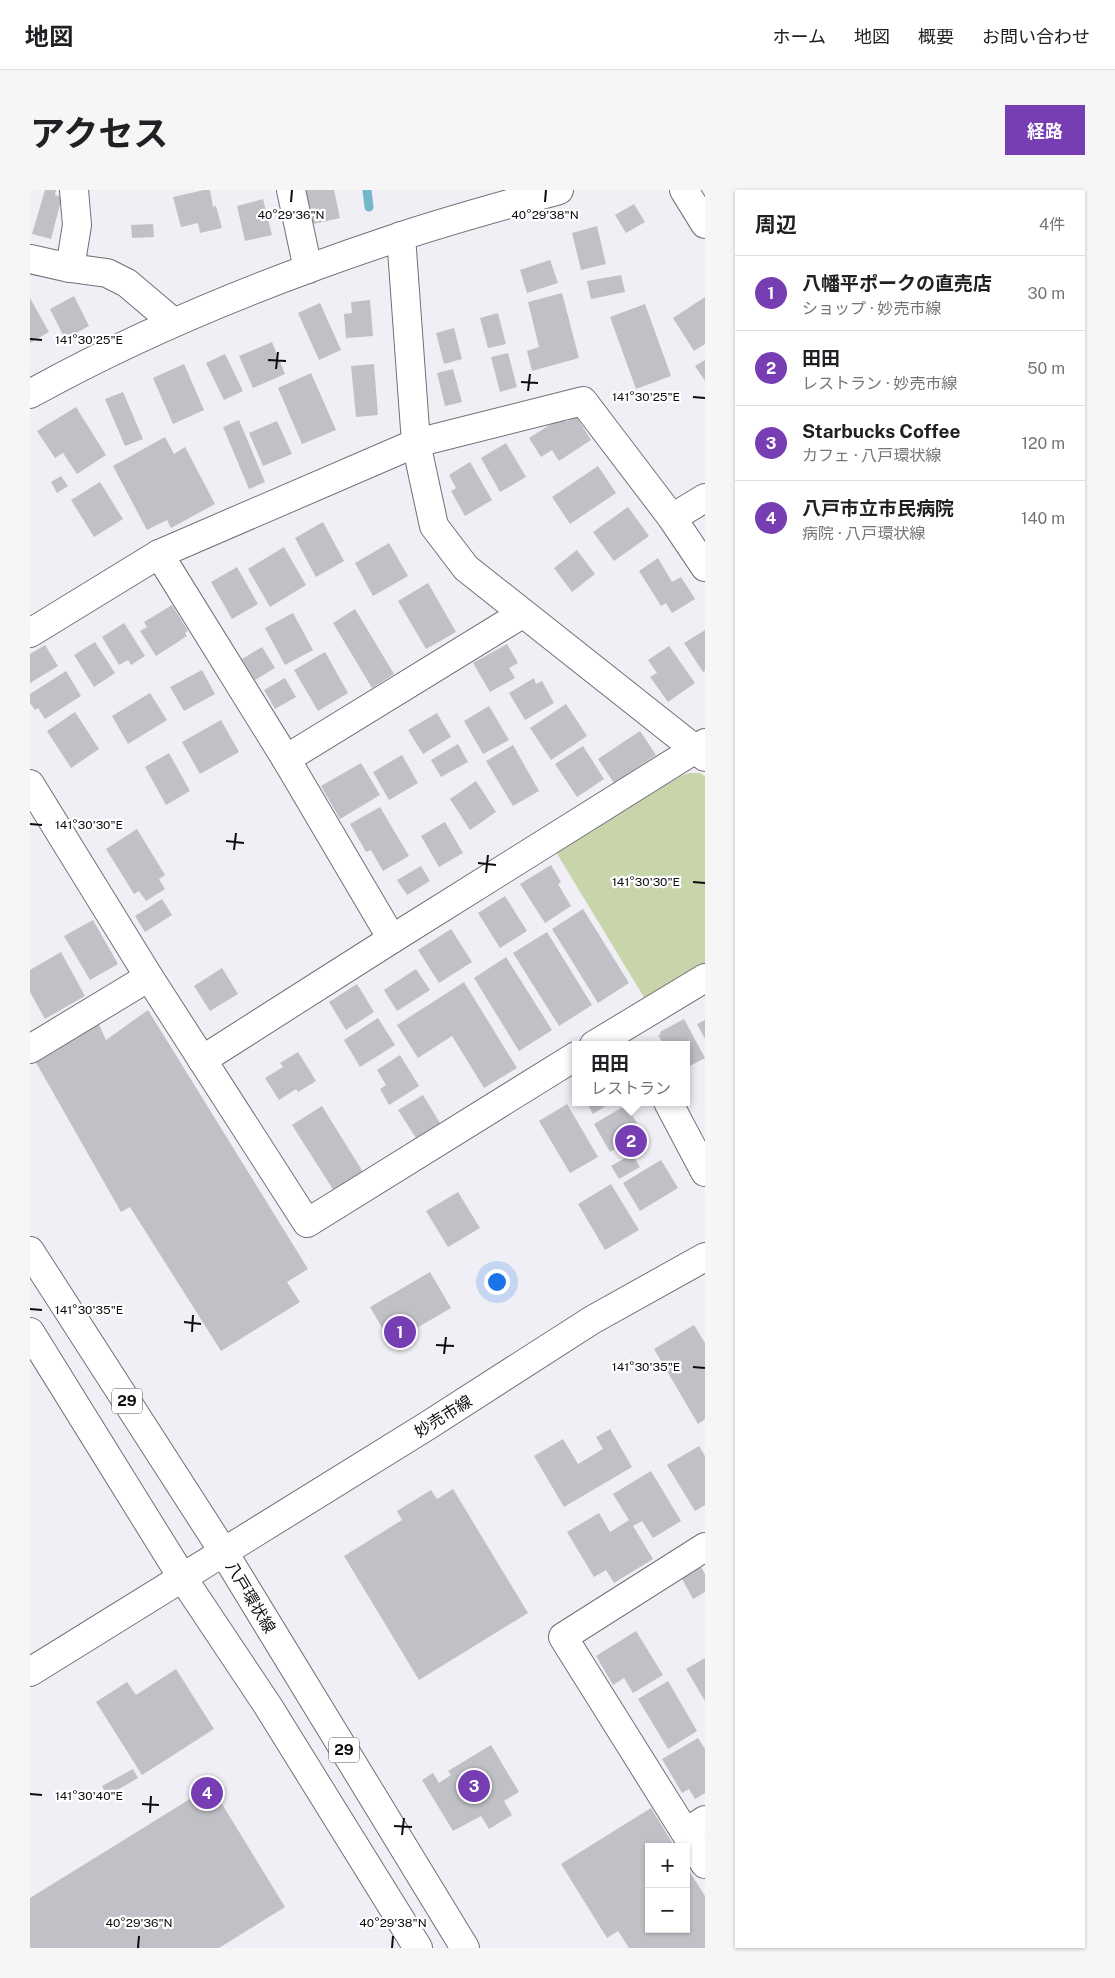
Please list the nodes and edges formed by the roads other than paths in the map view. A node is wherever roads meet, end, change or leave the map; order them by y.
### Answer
1 (74, 190) edge
2 (291, 190) edge
3 (559, 190) edge
4 (684, 190) edge
5 (705, 224) edge
6 (401, 236) junction
7 (30, 259) edge
8 (70, 268) junction
9 (308, 269) junction
10 (173, 322) junction
11 (30, 394) edge
12 (416, 442) junction
13 (705, 498) edge
14 (672, 518) junction
15 (159, 554) junction
16 (705, 567) edge
17 (522, 614) junction
18 (30, 632) edge
19 (702, 750) edge
20 (286, 759) junction
21 (30, 784) edge
22 (392, 939) junction
23 (149, 977) junction
24 (705, 978) edge
25 (632, 1034) edge
26 (608, 1041) edge
27 (30, 1049) edge
28 (572, 1058) edge
29 (202, 1060) junction
30 (670, 1106) edge
31 (705, 1172) edge
32 (30, 1251) edge
33 (705, 1257) edge
34 (30, 1332) edge
35 (705, 1547) edge
36 (223, 1551) junction
37 (182, 1577) junction
38 (30, 1672) edge
39 (696, 1826) edge
40 (705, 1864) edge
41 (418, 1948) edge
42 (465, 1948) edge

1 - 8 street
2 - 9 street
3 - 6 street
4 - 5 street
6 - 9 street
6 - 12 street
7 - 8 street
8 - 10 street
9 - 10 street
10 - 11 street
12 - 14 street
12 - 15 street
12 - 17 street
13 - 14 street
14 - 16 street
15 - 18 street
15 - 20 street
17 - 19 street
17 - 20 street
19 - 22 street
20 - 22 street
21 - 23 street
22 - 29 street
23 - 27 street
23 - 29 street
24 - 25 street
25 - 26 street
28 - 29 street
30 - 31 street
32 - 36 street, 八戸環状線 / 29
33 - 36 street, 妙売市線
34 - 37 street, 29
35 - 39 street
36 - 37 street, 妙売市線
36 - 42 street, 八戸環状線 / 29
37 - 38 street, 妙売市線
37 - 41 street, 29
39 - 40 street

